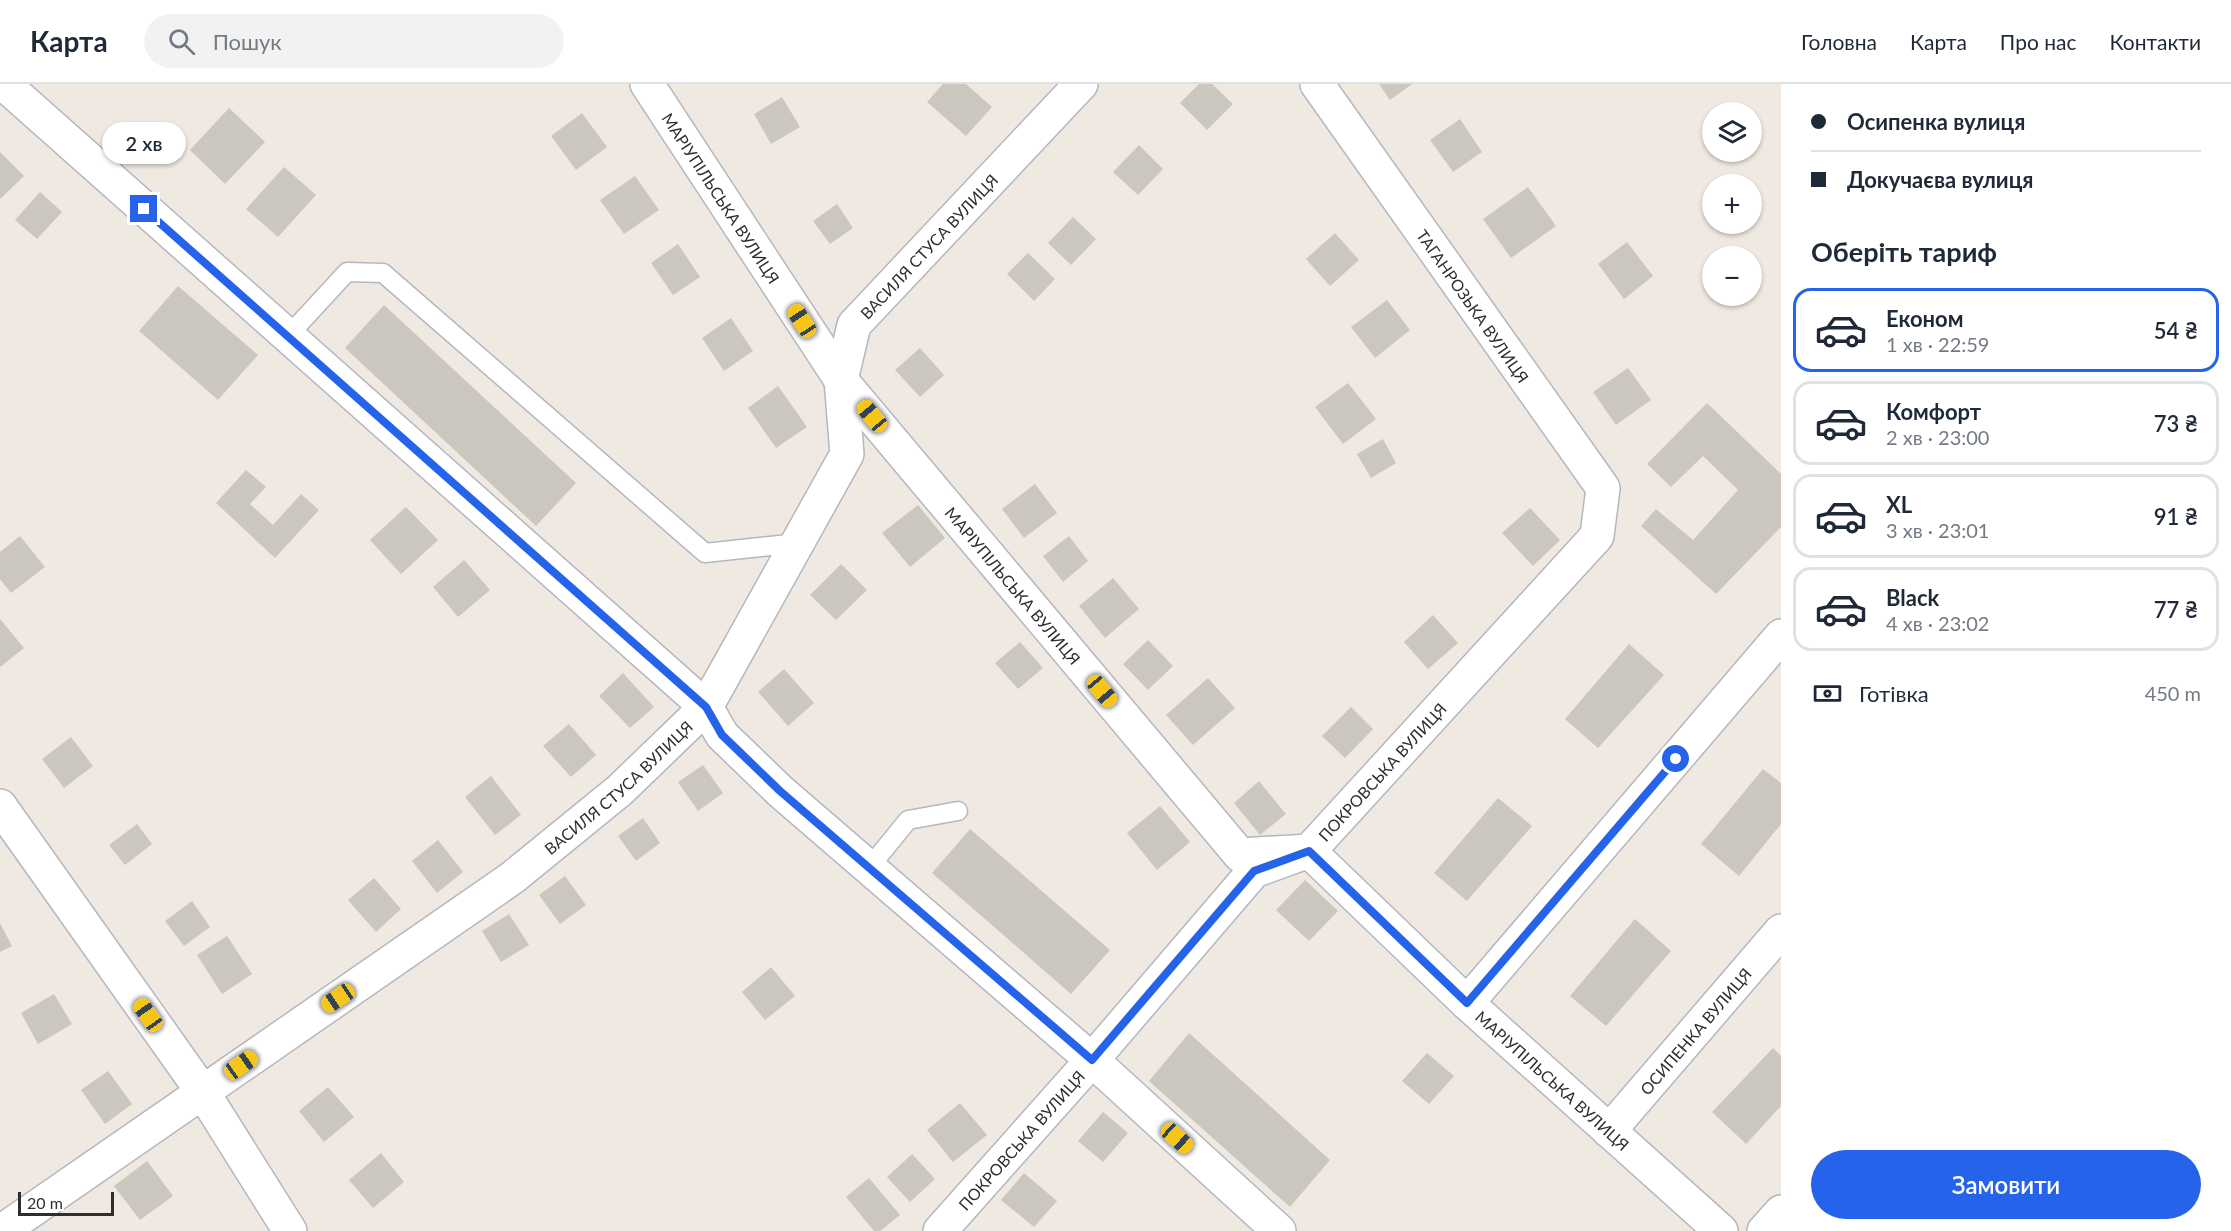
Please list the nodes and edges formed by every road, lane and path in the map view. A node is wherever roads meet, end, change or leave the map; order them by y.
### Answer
1 (4, 84) edge
2 (647, 84) edge
3 (1081, 84) edge
4 (1317, 84) edge
5 (288, 336) junction
6 (841, 380) junction
7 (1597, 536) joint
8 (798, 543) junction
9 (1781, 636) edge
10 (706, 707) junction
11 (0, 806) edge
12 (958, 811) dead end
13 (1309, 851) junction
14 (869, 868) junction
15 (1781, 931) edge
16 (1467, 1003) junction
17 (1092, 1060) junction
18 (202, 1091) junction
19 (1609, 1131) junction
20 (1781, 1212) edge
21 (2, 1231) edge
22 (290, 1231) edge
23 (940, 1231) edge
24 (1279, 1231) edge
25 (1721, 1231) edge
26 (1764, 1231) edge

1 - 5 street
2 - 6 street, МАРІУПІЛЬСЬКА ВУЛИЦЯ
3 - 6 street, ВАСИЛЯ СТУСА ВУЛИЦЯ
4 - 7 street, ТАГАНРОЗЬКА ВУЛИЦЯ
5 - 8 lane
5 - 10 street
6 - 8 street, ВАСИЛЯ СТУСА ВУЛИЦЯ
6 - 13 street, МАРІУПІЛЬСЬКА ВУЛИЦЯ
7 - 13 street, ПОКРОВСЬКА ВУЛИЦЯ
8 - 10 street, ВАСИЛЯ СТУСА ВУЛИЦЯ
9 - 16 street
10 - 14 street
10 - 18 street, ВАСИЛЯ СТУСА ВУЛИЦЯ
11 - 18 street
12 - 14 lane
13 - 16 street, МАРІУПІЛЬСЬКА ВУЛИЦЯ
13 - 17 street, ПОКРОВСЬКА ВУЛИЦЯ
14 - 17 street
15 - 19 street, ОСИПЕНКА ВУЛИЦЯ
16 - 19 street, МАРІУПІЛЬСЬКА ВУЛИЦЯ
17 - 23 street, ПОКРОВСЬКА ВУЛИЦЯ
17 - 24 street
18 - 21 street, ВАСИЛЯ СТУСА ВУЛИЦЯ
18 - 22 street
19 - 25 street, МАРІУПІЛЬСЬКА ВУЛИЦЯ
20 - 26 street

